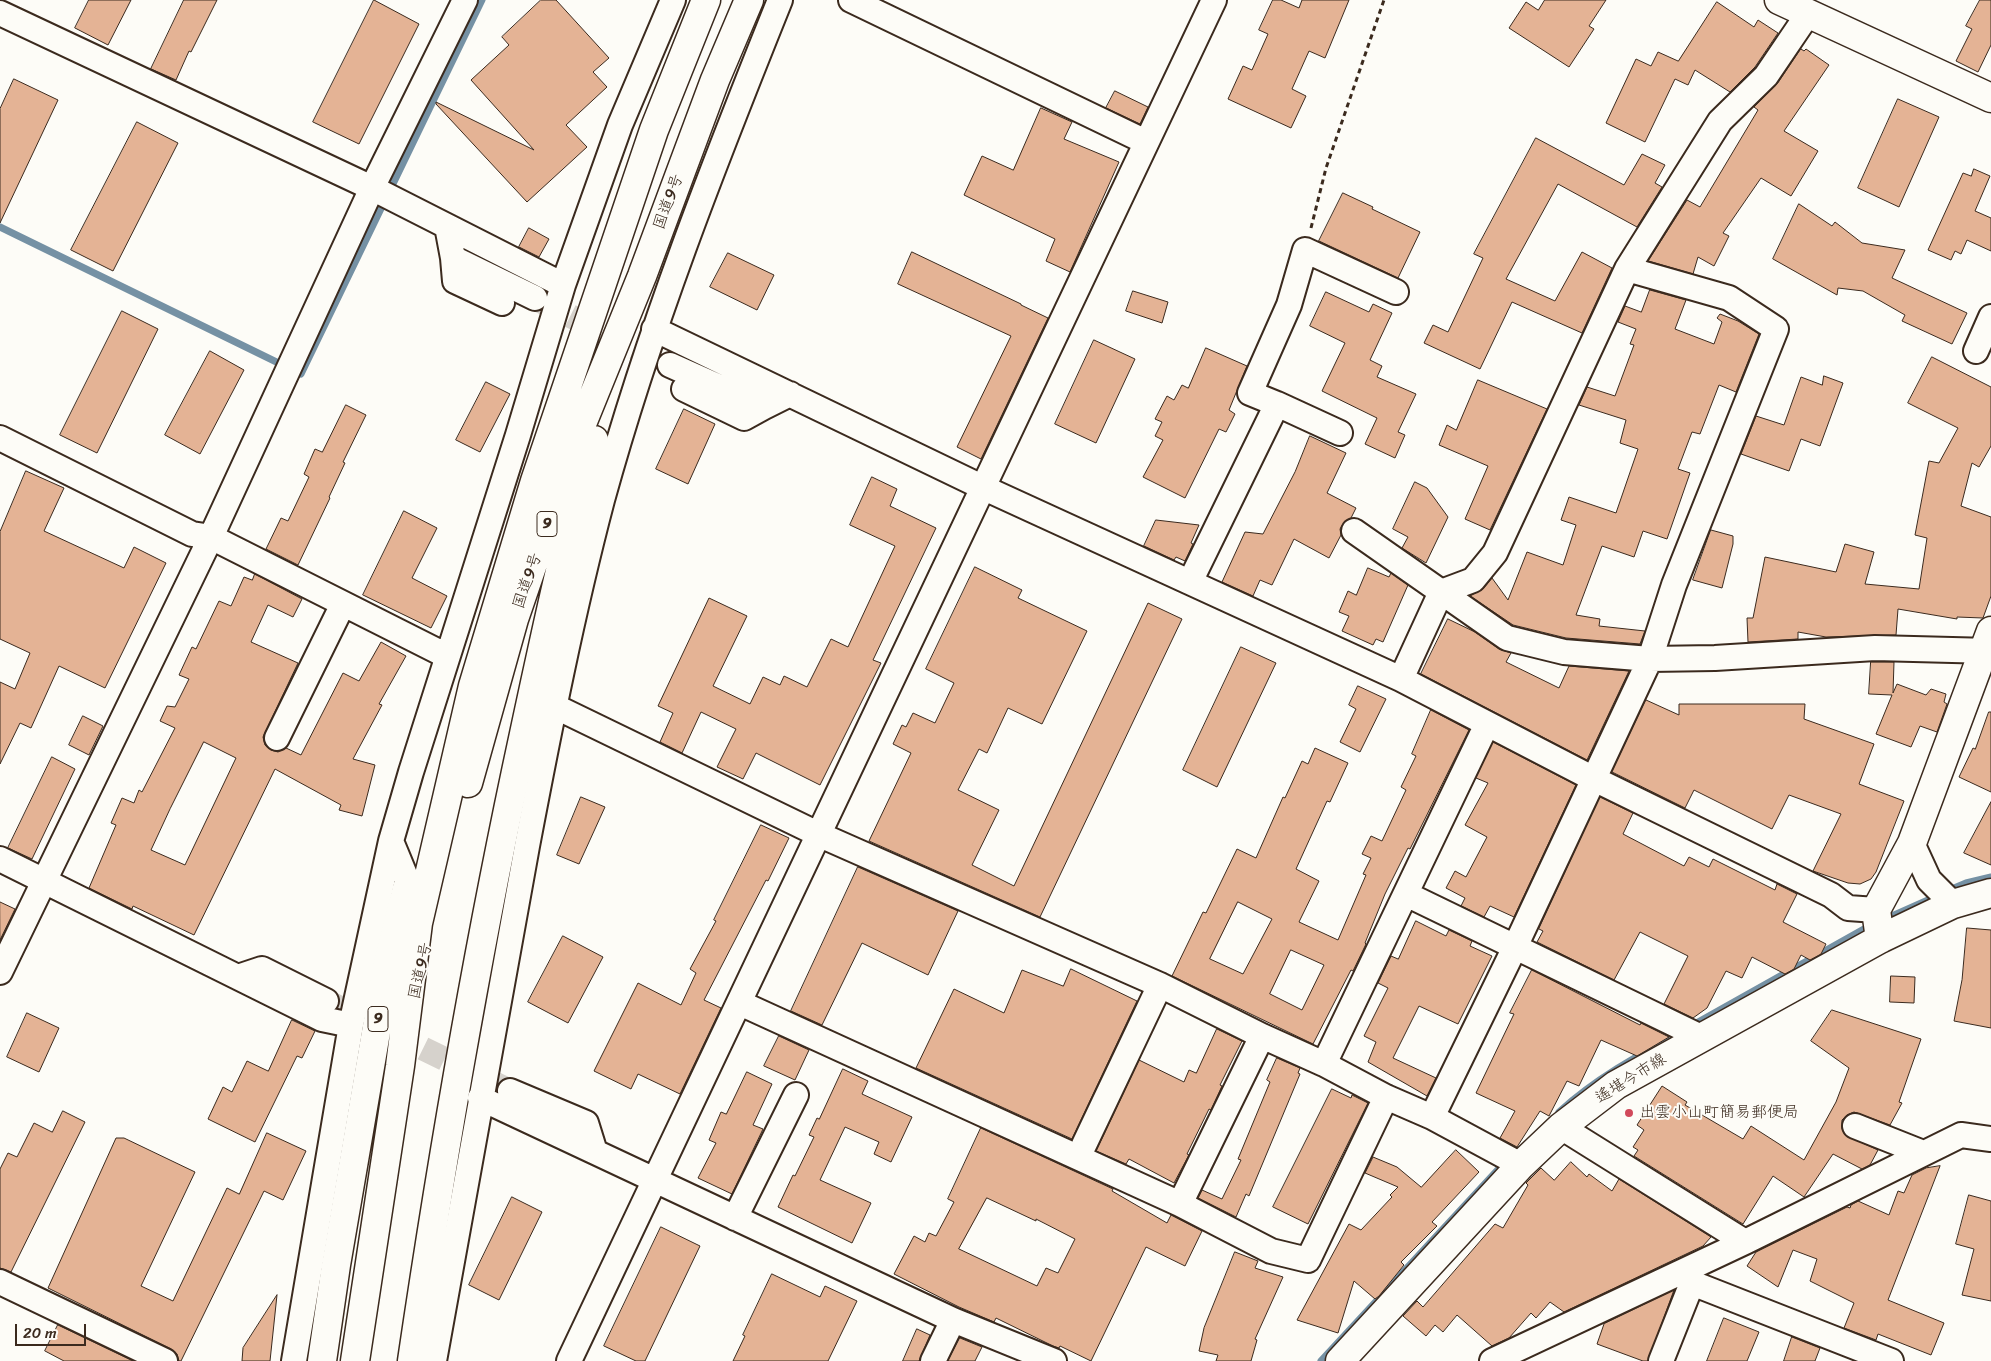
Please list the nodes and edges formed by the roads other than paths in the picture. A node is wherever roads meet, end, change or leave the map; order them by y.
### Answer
1 (465, 0) edge
2 (673, 0) edge
3 (706, 0) edge
4 (749, 0) edge
5 (780, 0) edge
6 (851, 0) edge
7 (1214, 0) edge
8 (1796, 6) edge
9 (0, 13) edge
10 (640, 78) junction
11 (715, 80) junction
12 (1991, 98) edge
13 (728, 128) junction
14 (654, 130) junction
15 (1146, 142) junction
16 (372, 188) junction
17 (446, 226) junction
18 (453, 258) junction
19 (1627, 268) junction
20 (642, 276) junction
21 (563, 286) junction
22 (1396, 292) dead end
23 (535, 298) tunnel mouth
24 (502, 302) dead end
25 (1991, 318) edge
26 (654, 329) junction
27 (1976, 351) dead end
28 (670, 366) tunnel mouth
29 (684, 389) dead end
30 (790, 394) junction
31 (1277, 404) junction
32 (764, 407) junction
33 (1340, 433) dead end
34 (518, 435) junction
35 (0, 438) edge
36 (535, 481) junction
37 (982, 487) junction
38 (1354, 531) dead end
39 (211, 537) junction
40 (1190, 582) junction
41 (1441, 592) junction
42 (343, 604) junction
43 (1988, 645) edge
44 (447, 656) junction
45 (1650, 659) junction
46 (1401, 679) junction
47 (473, 686) junction
48 (554, 706) junction
49 (1487, 724) junction
50 (277, 738) dead end
51 (1595, 779) junction
52 (820, 835) junction
53 (391, 841) junction
54 (1912, 843) junction
55 (498, 856) junction
56 (0, 859) edge
57 (45, 880) junction
58 (408, 882) junction
59 (1991, 893) edge
60 (518, 894) junction
61 (1406, 894) junction
62 (1953, 904) junction
63 (1876, 910) junction
64 (1880, 939) junction
65 (1515, 947) junction
66 (0, 972) edge
67 (238, 977) junction
68 (1160, 985) junction
69 (326, 1001) tunnel mouth
70 (740, 1003) junction
71 (351, 1025) junction
72 (1262, 1036) junction
73 (1701, 1037) junction
74 (1324, 1064) junction
75 (400, 1066) junction
76 (510, 1091) tunnel mouth
77 (796, 1095) dead end
78 (1386, 1097) junction
79 (480, 1098) junction
80 (1432, 1117) junction
81 (1561, 1126) junction
82 (1855, 1126) dead end
83 (1991, 1139) edge
84 (1084, 1145) dead end
85 (595, 1152) junction
86 (1923, 1153) junction
87 (1521, 1165) junction
88 (656, 1180) junction
89 (436, 1202) junction
90 (1180, 1204) junction
91 (735, 1218) junction
92 (317, 1225) junction
93 (1745, 1242) junction
94 (454, 1253) junction
95 (336, 1265) junction
96 (1690, 1277) junction
97 (0, 1282) edge
98 (953, 1320) junction
99 (165, 1361) edge
100 (294, 1361) edge
101 (322, 1361) edge
102 (355, 1361) edge
103 (412, 1361) edge
104 (434, 1361) edge
105 (569, 1361) edge
106 (933, 1361) edge
107 (1054, 1361) edge
108 (1340, 1361) edge
109 (1492, 1361) edge
110 (1661, 1361) edge
111 (1891, 1361) edge

1 - 16 street
2 - 10 street
3 - 14 main road, 国道9号 / 9
4 - 11 main road, 国道9号 / 9
5 - 13 street
6 - 15 street
7 - 15 street
8 - 12 main road
8 - 19 street
9 - 16 street
10 - 14 street
10 - 21 street
11 - 13 street
11 - 20 main road, 国道9号 / 9
13 - 26 street
14 - 36 main road, 国道9号 / 9
15 - 37 street
16 - 17 street
16 - 39 street
17 - 18 street
17 - 21 street
18 - 23 street
18 - 24 street
19 - 41 street
19 - 45 street
20 - 55 main road, 9
20 - 75 main road, 国道9号 / 9
21 - 34 street
22 - 31 street
25 - 27 street
26 - 30 street
26 - 48 street
28 - 32 street
29 - 32 street
30 - 32 street
30 - 37 street
31 - 33 street
31 - 40 street
34 - 36 street
34 - 44 street
35 - 39 street
36 - 47 main road, 国道9号 / 9
37 - 40 street
37 - 52 street
38 - 41 street
39 - 42 street
39 - 57 street
40 - 46 street
41 - 45 street
41 - 46 street
42 - 44 street
42 - 50 street
43 - 45 street
43 - 54 main road
44 - 53 street
45 - 51 street
46 - 49 street
47 - 58 main road, 9
47 - 75 main road, 国道9号 / 9
48 - 52 street
48 - 60 street
49 - 51 street
49 - 61 street
51 - 63 street
51 - 65 street
52 - 68 street
52 - 70 street
53 - 58 street
53 - 71 street
54 - 62 street
54 - 63 main road
55 - 60 street
55 - 89 main road, 9
56 - 57 street
57 - 66 street
57 - 67 street
58 - 95 main road, 9
59 - 62 main road, 遙堪今市線
60 - 79 street
61 - 65 street
61 - 74 street
62 - 64 main road, 遙堪今市線
63 - 64 main road
64 - 73 main road, 遙堪今市線
65 - 73 street
65 - 80 street
67 - 69 street
67 - 71 street
68 - 72 street
68 - 84 street
70 - 88 street
70 - 90 street
71 - 92 street
72 - 74 street
72 - 90 street
73 - 81 main road, 遙堪今市線
74 - 78 street
75 - 102 main road, 国道9号 / 9
76 - 85 street
77 - 91 street
78 - 80 street
78 - 90 street
79 - 85 street
79 - 94 street
80 - 87 street
81 - 87 main road, 遙堪今市線
81 - 93 street
82 - 86 street
83 - 86 street
85 - 88 street
86 - 93 street
87 - 108 main road, 遙堪今市線
88 - 91 street
88 - 105 street
89 - 94 street
89 - 103 main road, 9
91 - 98 street
92 - 95 street
92 - 100 street
93 - 96 street
94 - 104 street
95 - 101 main road, 9
96 - 109 street
96 - 110 street
96 - 111 street
97 - 99 street
98 - 106 street
98 - 107 street

